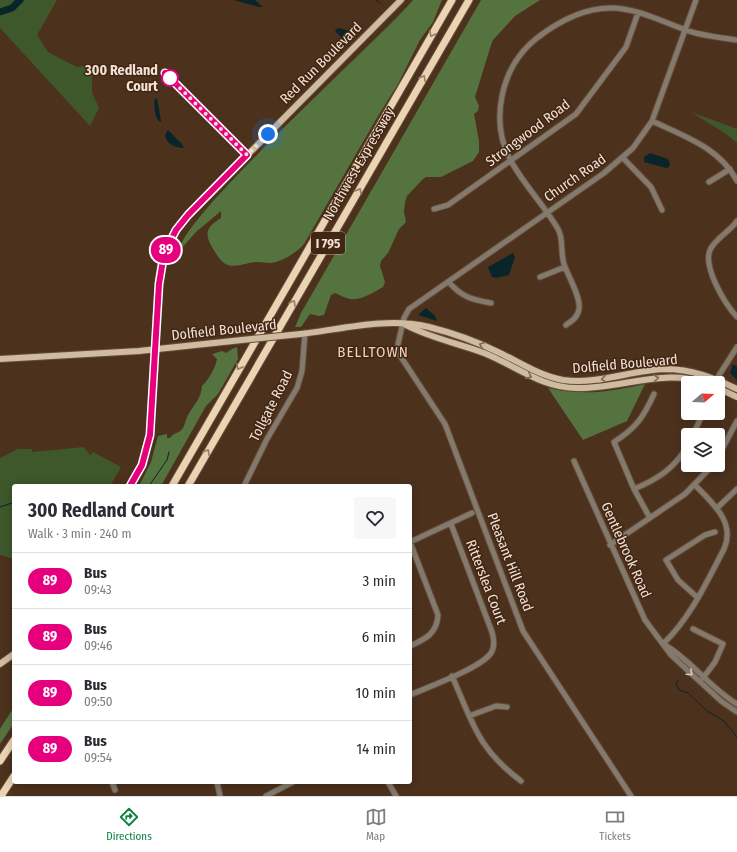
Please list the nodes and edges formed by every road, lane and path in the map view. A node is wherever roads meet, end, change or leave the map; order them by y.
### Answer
1 (401, 0) edge
2 (452, 0) edge
3 (469, 0) edge
4 (696, 0) edge
5 (638, 13) junction
6 (686, 30) junction
7 (737, 40) edge
8 (165, 73) dead end
9 (652, 121) junction
10 (247, 155) junction
11 (623, 158) junction
12 (511, 161) junction
13 (730, 170) junction
14 (737, 181) edge
15 (709, 182) dead end
16 (434, 209) dead end
17 (662, 210) dead end
18 (547, 212) junction
19 (737, 221) edge
20 (565, 267) junction
21 (540, 276) dead end
22 (449, 282) junction
23 (491, 303) dead end
24 (737, 316) edge
25 (403, 324) junction
26 (566, 325) dead end
27 (305, 333) junction
28 (737, 347) edge
29 (154, 349) junction
30 (0, 359) edge
31 (702, 376) edge
32 (718, 376) edge
33 (681, 378) edge
34 (725, 385) edge
35 (737, 389) edge
36 (725, 391) edge
37 (654, 394) dead end
38 (737, 397) edge
39 (737, 421) edge
40 (725, 444) edge
41 (681, 457) edge
42 (574, 461) dead end
43 (707, 472) edge
44 (131, 484) edge
45 (173, 484) edge
46 (189, 484) edge
47 (245, 484) edge
48 (695, 485) junction
49 (634, 489) junction
50 (737, 489) edge
51 (717, 508) junction
52 (472, 513) dead end
53 (650, 518) junction
54 (451, 524) junction
55 (715, 532) dead end
56 (412, 541) edge
57 (610, 545) junction
58 (412, 547) edge
59 (698, 598) junction
60 (693, 629) dead end
61 (663, 644) junction
62 (412, 645) edge
63 (12, 655) edge
64 (0, 664) edge
65 (452, 676) junction
66 (704, 677) junction
67 (700, 682) junction
68 (412, 694) edge
69 (737, 704) edge
70 (507, 707) dead end
71 (737, 712) edge
72 (470, 716) junction
73 (12, 743) edge
74 (0, 761) edge
75 (12, 779) edge
76 (521, 781) dead end
77 (113, 784) edge
78 (217, 784) edge
79 (289, 784) edge
80 (389, 784) edge
81 (115, 790) dead end
82 (1, 796) edge
83 (220, 796) edge
84 (266, 796) edge
85 (396, 796) edge
86 (631, 796) edge

1 - 10 main road, Red Run Boulevard
2 -> 45 highway, Northwest Expressway / I 795
46 -> 3 highway, Northwest Expressway / I 795
4 - 6 street, Church Road
5 - 6 street
5 - 12 street, Strongwood Road
5 - 12 street
6 - 7 street
6 - 9 street, Church Road
8 - 10 street
9 - 11 street, Church Road
9 - 13 street
10 - 29 main road, Red Run Boulevard
11 - 17 street
11 - 18 street, Church Road
12 - 16 street, Strongwood Road
12 - 18 street
13 - 14 street
13 - 15 street
18 - 20 street
18 - 22 street, Church Road
19 - 24 street
20 - 21 street
20 - 26 street
22 - 23 street
22 - 25 street, Church Road
25 - 27 main road, Dolfield Boulevard
31 -> 25 main road, Dolfield Boulevard
25 -> 33 main road, Dolfield Boulevard
25 - 86 street, Pleasant Hill Road
27 - 29 main road, Dolfield Boulevard, bridge
27 - 47 street, Tollgate Road
28 - 32 street
29 - 30 main road, Dolfield Boulevard
29 - 44 main road, Red Run Boulevard
34 - 35 main road, Dolfield Boulevard
36 - 38 main road
37 - 49 street
39 - 40 street
41 - 49 street
42 - 57 street, Gentlebrook Road
43 - 48 street
48 - 51 street
48 - 53 street
49 - 53 street
50 - 51 street
51 - 59 street
52 - 54 street
53 - 57 street
54 - 56 street
54 - 65 street, Ritterslea Court
55 - 59 street
57 - 61 street, Gentlebrook Road
58 - 62 street
59 - 61 street
60 - 66 street
61 - 66 street, Gentlebrook Road
61 -> 67 street, Gentlebrook Road
63 - 64 main road
65 - 68 street, Ritterslea Court
65 - 72 street
66 - 67 street
66 - 69 street, Gentlebrook Road
67 - 71 street, Gentlebrook Road
70 - 72 street
72 - 76 street
73 - 74 highway
75 - 82 highway
77 - 81 street
78 - 83 street
79 - 84 street
80 - 85 street

